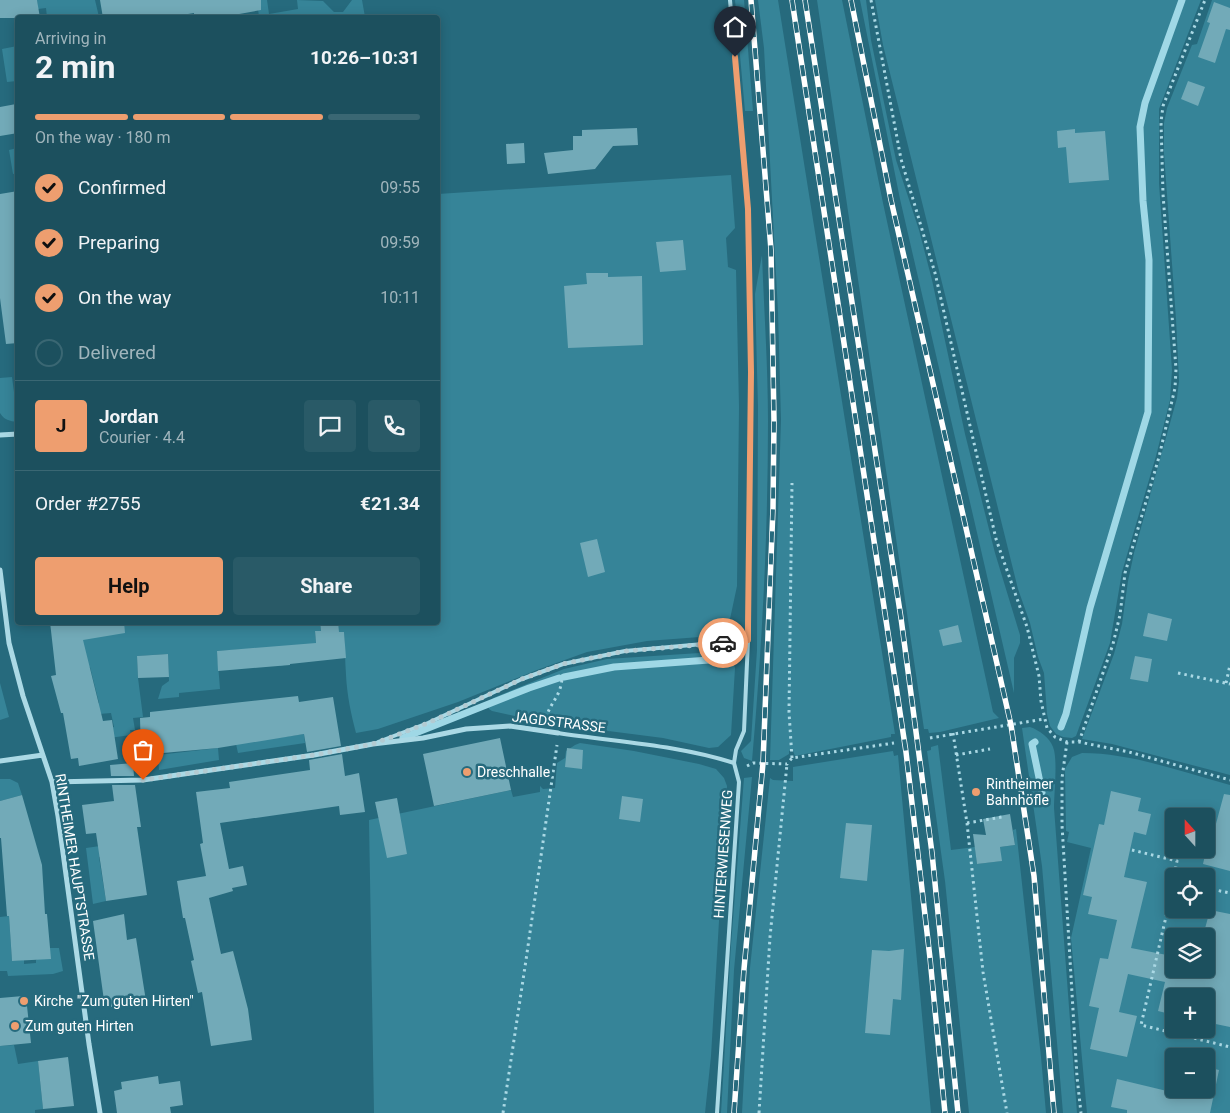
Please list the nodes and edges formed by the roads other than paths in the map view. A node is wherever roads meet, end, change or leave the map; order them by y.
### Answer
1 (730, 0) edge
2 (15, 434) edge
3 (0, 435) edge
4 (0, 570) edge
5 (748, 640) junction
6 (558, 733) joint
7 (373, 744) junction
8 (43, 755) junction
9 (0, 761) edge
10 (734, 763) junction
11 (52, 782) junction
12 (100, 1113) edge
13 (717, 1113) edge

1 - 5 lane, HINTERWIESENWEG
2 - 3 street
4 - 8 street, RINTHEIMER HAUPTSTRASSE
5 - 7 lane
5 - 10 lane, HINTERWIESENWEG
6 - 7 street, JAGDSTRASSE
6 - 10 lane, JAGDSTRASSE
7 - 11 street, JAGDSTRASSE
8 - 9 street
8 - 11 street, RINTHEIMER HAUPTSTRASSE
10 - 13 lane, HINTERWIESENWEG
11 - 12 street, RINTHEIMER HAUPTSTRASSE

